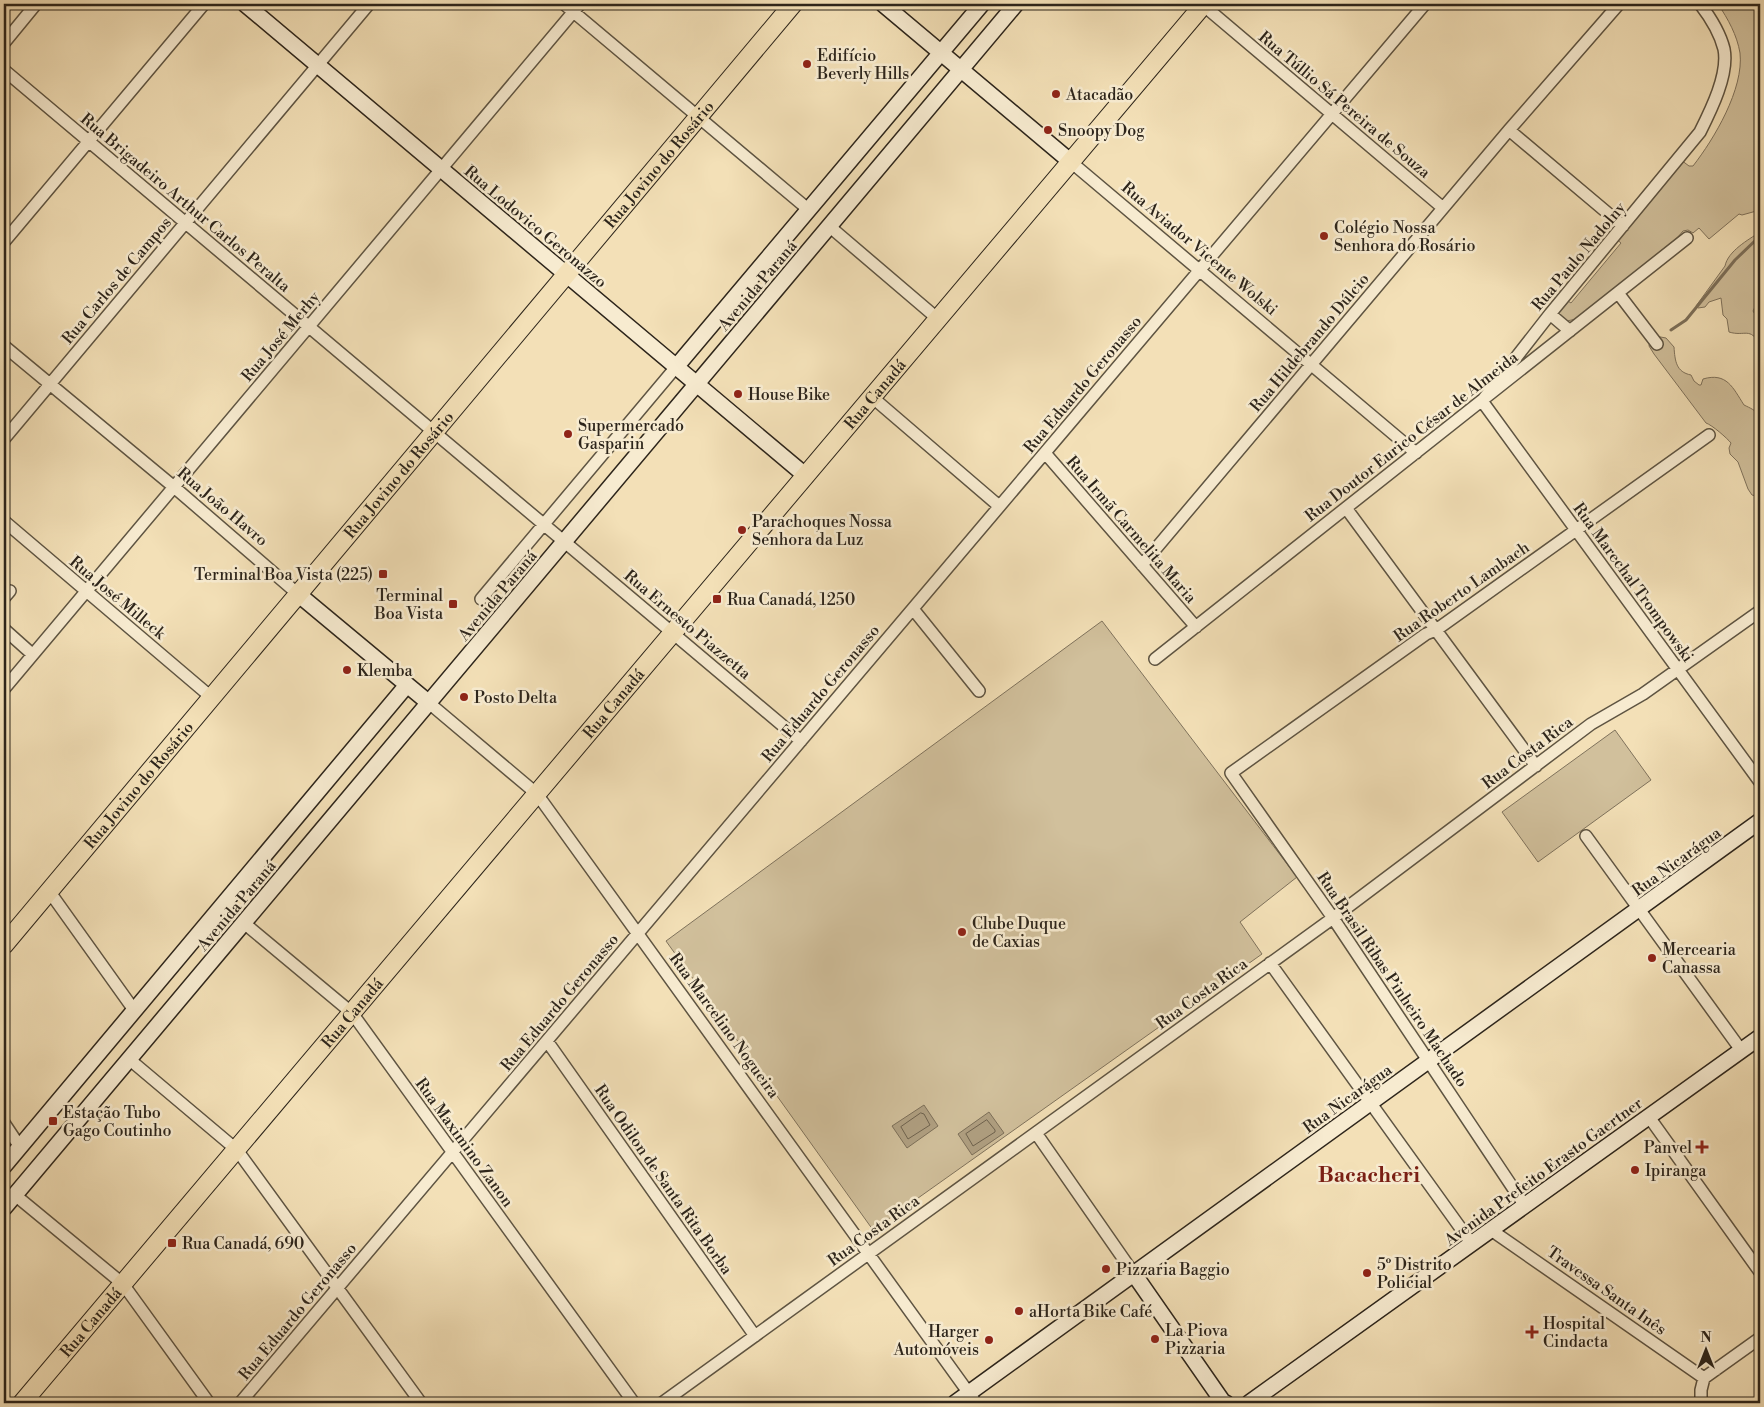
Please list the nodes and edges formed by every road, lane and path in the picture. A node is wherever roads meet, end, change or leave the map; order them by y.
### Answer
1 (36, 4) edge
2 (204, 4) edge
3 (244, 4) edge
4 (369, 4) edge
5 (564, 4) edge
6 (793, 4) edge
7 (883, 4) edge
8 (982, 4) edge
9 (1016, 4) edge
10 (1204, 4) edge
11 (1425, 4) edge
12 (1619, 4) edge
13 (1700, 4) edge
14 (577, 8) edge
15 (4, 43) edge
16 (940, 52) junction
17 (318, 65) junction
18 (961, 69) junction
19 (4, 70) edge
20 (1332, 114) junction
21 (698, 116) junction
22 (1509, 130) junction
23 (88, 142) junction
24 (1071, 162) junction
25 (441, 169) junction
26 (1443, 208) junction
27 (809, 210) junction
28 (185, 223) junction
29 (829, 226) junction
30 (1623, 226) junction
31 (1687, 238) dead end
32 (4, 242) edge
33 (1199, 270) junction
34 (566, 274) junction
35 (1618, 293) junction
36 (1550, 314) junction
37 (938, 319) junction
38 (309, 327) junction
39 (1570, 332) junction
40 (1657, 344) dead end
41 (4, 346) edge
42 (1311, 365) junction
43 (676, 367) junction
44 (50, 384) junction
45 (697, 384) junction
46 (872, 397) junction
47 (1482, 401) junction
48 (434, 432) junction
49 (1709, 435) dead end
50 (4, 439) edge
51 (1045, 453) junction
52 (1416, 453) junction
53 (806, 476) junction
54 (174, 487) junction
55 (1000, 506) junction
56 (1346, 508) junction
57 (4, 521) edge
58 (544, 525) junction
59 (1576, 530) junction
60 (559, 537) junction
61 (1142, 565) junction
62 (86, 591) junction
63 (298, 594) junction
64 (481, 599) dead end
65 (913, 608) junction
66 (1760, 611) edge
67 (1196, 627) junction
68 (4, 629) edge
69 (1436, 630) junction
70 (673, 633) junction
71 (32, 654) junction
72 (1155, 659) dead end
73 (1678, 669) junction
74 (4, 689) edge
75 (979, 691) dead end
76 (418, 694) junction
77 (212, 697) junction
78 (801, 741) junction
79 (1536, 766) junction
80 (1231, 773) joint
81 (1760, 782) edge
82 (537, 794) junction
83 (1760, 821) edge
84 (1586, 836) dead end
85 (49, 891) junction
86 (1639, 909) junction
87 (1333, 918) junction
88 (244, 923) junction
89 (638, 934) junction
90 (4, 945) edge
91 (1270, 963) junction
92 (134, 1010) junction
93 (352, 1013) junction
94 (1760, 1037) edge
95 (547, 1041) junction
96 (1741, 1050) junction
97 (129, 1059) junction
98 (1428, 1061) junction
99 (1370, 1103) junction
100 (1649, 1116) junction
101 (4, 1123) edge
102 (1036, 1133) junction
103 (20, 1147) junction
104 (237, 1150) junction
105 (453, 1152) junction
106 (4, 1166) edge
107 (15, 1195) junction
108 (1524, 1206) junction
109 (4, 1208) edge
110 (1492, 1230) junction
111 (1472, 1244) junction
112 (868, 1254) junction
113 (1760, 1272) edge
114 (1134, 1274) junction
115 (123, 1284) junction
116 (338, 1288) junction
117 (755, 1336) junction
118 (1760, 1338) edge
119 (1704, 1378) junction
120 (972, 1398) edge
121 (22, 1403) edge
122 (208, 1403) edge
123 (240, 1403) edge
124 (420, 1403) edge
125 (634, 1403) edge
126 (662, 1403) edge
127 (955, 1403) edge
128 (1224, 1403) edge
129 (1250, 1403) edge
130 (1701, 1403) edge

1 - 15 street
2 - 23 street
3 - 17 street, Rua Lodovico Geronazzo
4 - 17 street, Rua Carlos de Campos
5 - 14 street
6 - 21 main road, Rua Jovino do Rosário
7 - 16 street, Rua Aviador Vicente Wolski
8 - 16 street, Avenida Paraná
9 - 18 street, Avenida Paraná
10 - 20 street, Rua Túllio Sá Pereira de Souza
10 - 24 main road, Rua Canadá
11 - 20 street, Rua Eduardo Geronasso
12 - 22 street, Rua Hildebrando Dúlcio
13 - 30 street, Rua Paulo Nadolny
14 - 21 street
14 - 25 street, Rua José Merhy
16 - 18 street, Rua Aviador Vicente Wolski
16 - 27 street, Avenida Paraná
17 - 25 street, Rua Lodovico Geronazzo
17 - 28 street, Rua Carlos de Campos
18 - 24 street, Rua Aviador Vicente Wolski
18 - 29 street, Avenida Paraná
19 - 23 street, Rua Brigadeiro Arthur Carlos Peralta
20 - 26 street, Rua Túllio Sá Pereira de Souza
20 - 33 street, Rua Eduardo Geronasso
21 - 27 street
21 - 34 main road, Rua Jovino do Rosário
22 - 26 street, Rua Hildebrando Dúlcio
22 - 30 street
23 - 28 street, Rua Brigadeiro Arthur Carlos Peralta
23 - 32 street
24 - 33 street, Rua Aviador Vicente Wolski
24 - 37 main road, Rua Canadá
25 - 34 street, Rua Lodovico Geronazzo
25 - 38 street, Rua José Merhy
26 - 42 street, Rua Hildebrando Dúlcio
27 - 43 street, Avenida Paraná
28 - 38 street, Rua Brigadeiro Arthur Carlos Peralta
28 - 44 street, Rua Carlos de Campos
29 - 37 street
29 - 45 street, Avenida Paraná
30 - 36 street, Rua Paulo Nadolny
31 - 35 street, Rua Doutor Eurico César de Almeida
33 - 42 street, Rua Aviador Vicente Wolski
33 - 51 street, Rua Eduardo Geronasso
34 - 43 street, Rua Lodovico Geronazzo
34 - 48 main road, Rua Jovino do Rosário
35 - 39 street, Rua Doutor Eurico César de Almeida
35 - 40 street
36 - 39 street
36 - 47 street, Rua Paulo Nadolny
37 - 46 main road, Rua Canadá
38 - 48 street, Rua Brigadeiro Arthur Carlos Peralta
38 - 54 street, Rua José Merhy
39 - 47 street, Rua Doutor Eurico César de Almeida
41 - 44 street, Rua João Havro
42 - 52 street, Rua Aviador Vicente Wolski
42 - 61 street, Rua Hildebrando Dúlcio
43 - 45 street, Rua Lodovico Geronazzo
43 - 58 street, Avenida Paraná
44 - 50 street, Rua Carlos de Campos
44 - 54 street, Rua João Havro
45 - 53 street, Rua Lodovico Geronazzo
45 - 60 street, Avenida Paraná
46 - 53 main road, Rua Canadá
46 - 55 street
47 - 52 street, Rua Doutor Eurico César de Almeida
47 - 59 street, Rua Marechal Trompowski
48 - 58 street, Rua Brigadeiro Arthur Carlos Peralta
48 - 63 main road, Rua Jovino do Rosário
49 - 59 street, Rua Roberto Lambach
51 - 55 street, Rua Eduardo Geronasso
51 - 61 street, Rua Irmã Carmelita Maria
52 - 56 street, Rua Doutor Eurico César de Almeida
53 - 70 main road, Rua Canadá
54 - 62 street, Rua José Merhy
54 - 63 street, Rua João Havro
55 - 65 street, Rua Eduardo Geronasso
56 - 67 street, Rua Doutor Eurico César de Almeida
56 - 69 street
57 - 62 street, Rua José Milleck
58 - 60 street, Rua Brigadeiro Arthur Carlos Peralta
58 - 64 street, Avenida Paraná
59 - 69 street, Rua Roberto Lambach
59 - 73 street, Rua Marechal Trompowski
60 - 70 street, Rua Ernesto Piazzetta
60 - 76 street, Avenida Paraná
61 - 67 street, Rua Irmã Carmelita Maria
62 - 71 street, Rua José Merhy
62 - 77 street, Rua José Milleck
63 - 76 street, Rua João Havro
63 - 77 main road, Rua Jovino do Rosário
65 - 75 street
65 - 78 street, Rua Eduardo Geronasso
66 - 73 street, Rua Costa Rica
67 - 72 street, Rua Doutor Eurico César de Almeida
68 - 71 street
69 - 79 street
69 - 80 street, Rua Roberto Lambach
70 - 78 street, Rua Ernesto Piazzetta
70 - 82 main road, Rua Canadá
71 - 74 street, Rua José Merhy
73 - 79 street, Rua Costa Rica
73 - 81 street, Rua Marechal Trompowski
76 - 82 street, Rua Marcelino Nogueira
76 - 88 street, Avenida Paraná
76 - 92 street, Avenida Paraná
77 - 85 main road, Rua Jovino do Rosário
78 - 89 street, Rua Eduardo Geronasso
79 - 87 street, Rua Costa Rica
80 - 87 street, Rua Brasil Ribas Pinheiro Machado
82 - 89 street, Rua Marcelino Nogueira
82 - 93 main road, Rua Canadá
83 - 86 street, Rua Nicarágua
84 - 86 street
85 - 90 main road, Rua Jovino do Rosário
85 - 92 street
86 - 96 street
86 - 98 street, Rua Nicarágua
87 - 91 street, Rua Costa Rica
87 - 98 street, Rua Brasil Ribas Pinheiro Machado
88 - 93 street, Rua Maximino Zanon
88 - 97 street, Avenida Paraná
89 - 95 street, Rua Eduardo Geronasso
89 - 112 street, Rua Marcelino Nogueira
91 - 99 street
91 - 102 street, Rua Costa Rica
92 - 103 street, Avenida Paraná
93 - 104 main road, Rua Canadá
93 - 105 street, Rua Maximino Zanon
94 - 96 street, Avenida Prefeito Erasto Gaertner
95 - 105 street, Rua Eduardo Geronasso
95 - 117 street, Rua Odilon de Santa Rita Borba
96 - 100 street, Avenida Prefeito Erasto Gaertner
97 - 104 street
97 - 107 street, Avenida Paraná
98 - 99 street, Rua Nicarágua
98 - 108 street, Rua Brasil Ribas Pinheiro Machado
99 - 111 street
99 - 114 street, Rua Nicarágua
100 - 108 street, Avenida Prefeito Erasto Gaertner
100 - 113 street
101 - 103 street
102 - 112 street, Rua Costa Rica
102 - 114 street
103 - 106 street, Avenida Paraná
104 - 115 main road, Rua Canadá
104 - 116 street
105 - 116 street, Rua Eduardo Geronasso
105 - 125 street, Rua Maximino Zanon
107 - 109 street, Avenida Paraná
107 - 115 street
108 - 110 street, Avenida Prefeito Erasto Gaertner
110 - 111 street, Avenida Prefeito Erasto Gaertner
110 - 119 street, Travessa Santa Inês
111 - 129 street, Avenida Prefeito Erasto Gaertner
112 - 117 street, Rua Costa Rica
112 - 120 street, Rua Marcelino Nogueira
114 - 120 street, Rua Nicarágua
114 - 128 street
115 - 121 main road, Rua Canadá
115 - 122 street
116 - 123 street, Rua Eduardo Geronasso
116 - 124 street
117 - 126 street, Rua Costa Rica
118 - 119 street
119 - 130 street
120 - 127 street, Rua Nicarágua

